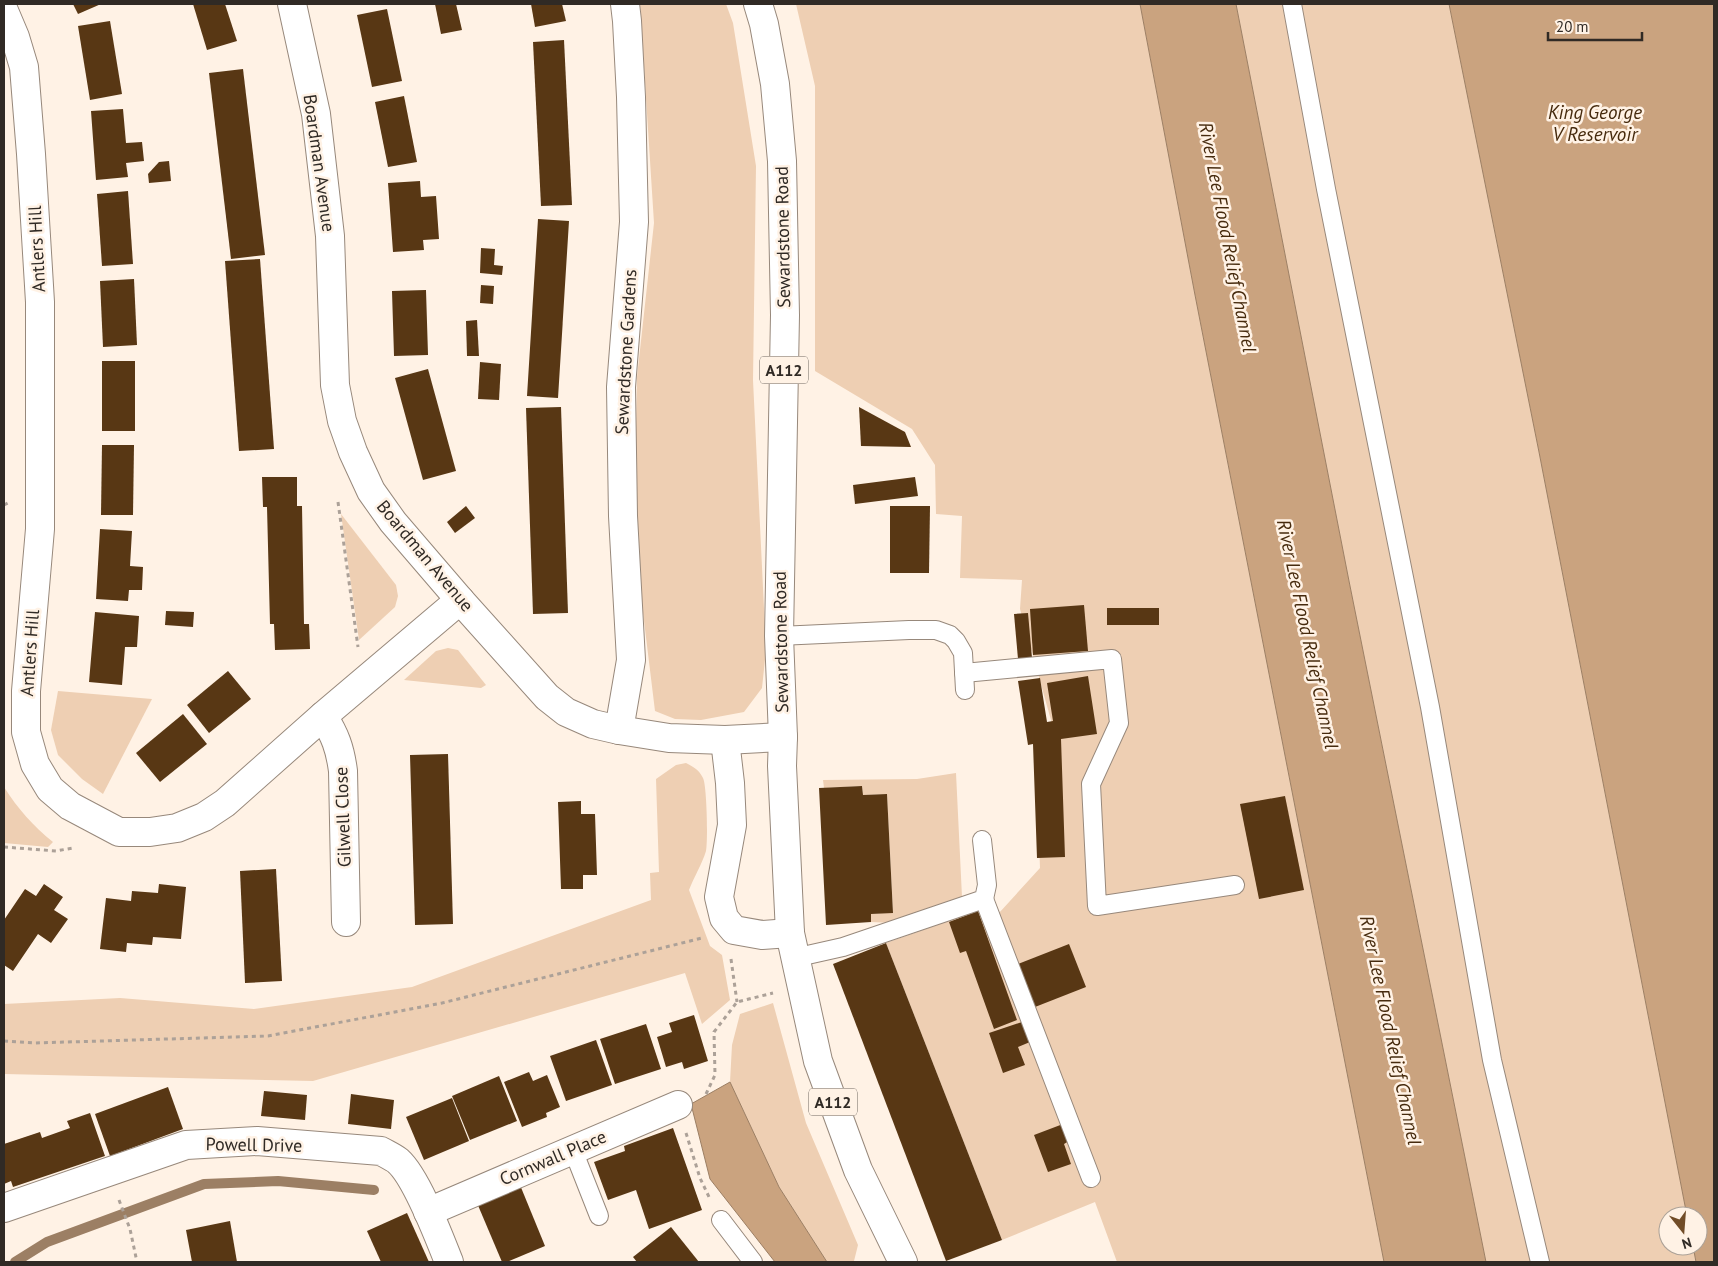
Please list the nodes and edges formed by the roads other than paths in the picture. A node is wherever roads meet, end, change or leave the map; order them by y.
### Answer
1 (292, 4) edge
2 (625, 4) edge
3 (758, 4) edge
4 (1292, 4) edge
5 (4, 11) edge
6 (460, 600) junction
7 (779, 636) junction
8 (964, 673) junction
9 (965, 690) dead end
10 (323, 716) junction
11 (619, 730) junction
12 (783, 737) junction
13 (725, 740) junction
14 (982, 840) dead end
15 (1235, 886) dead end
16 (984, 899) junction
17 (346, 922) dead end
18 (792, 945) junction
19 (678, 1105) road end
20 (573, 1150) junction
21 (1091, 1178) dead end
22 (4, 1208) edge
23 (428, 1212) junction
24 (599, 1216) dead end
25 (721, 1220) road end
26 (449, 1262) edge
27 (753, 1262) edge
28 (903, 1262) edge
29 (1540, 1262) edge

1 - 6 street, Boardman Avenue
2 - 11 street, Sewardstone Gardens
3 - 7 street, Sewardstone Road / A112
4 - 29 lane
5 - 10 street, Antlers Hill
6 - 10 street, Antlers Hill
6 - 11 street, Boardman Avenue
7 - 8 lane
7 - 12 street, Sewardstone Road / A112
8 - 9 lane
8 - 15 lane
10 - 17 street, Gilwell Close
11 - 13 street, Boardman Avenue
12 - 13 street, Boardman Avenue
12 - 18 street, Sewardstone Road / A112
13 - 18 street
14 - 16 lane
16 - 18 lane
16 - 21 lane
18 - 28 street, Sewardstone Road / A112
19 - 20 street, Cornwall Place
20 - 23 street, Cornwall Place
20 - 24 lane
22 - 23 street, Powell Drive
23 - 26 street, Powell Drive
25 - 27 lane

